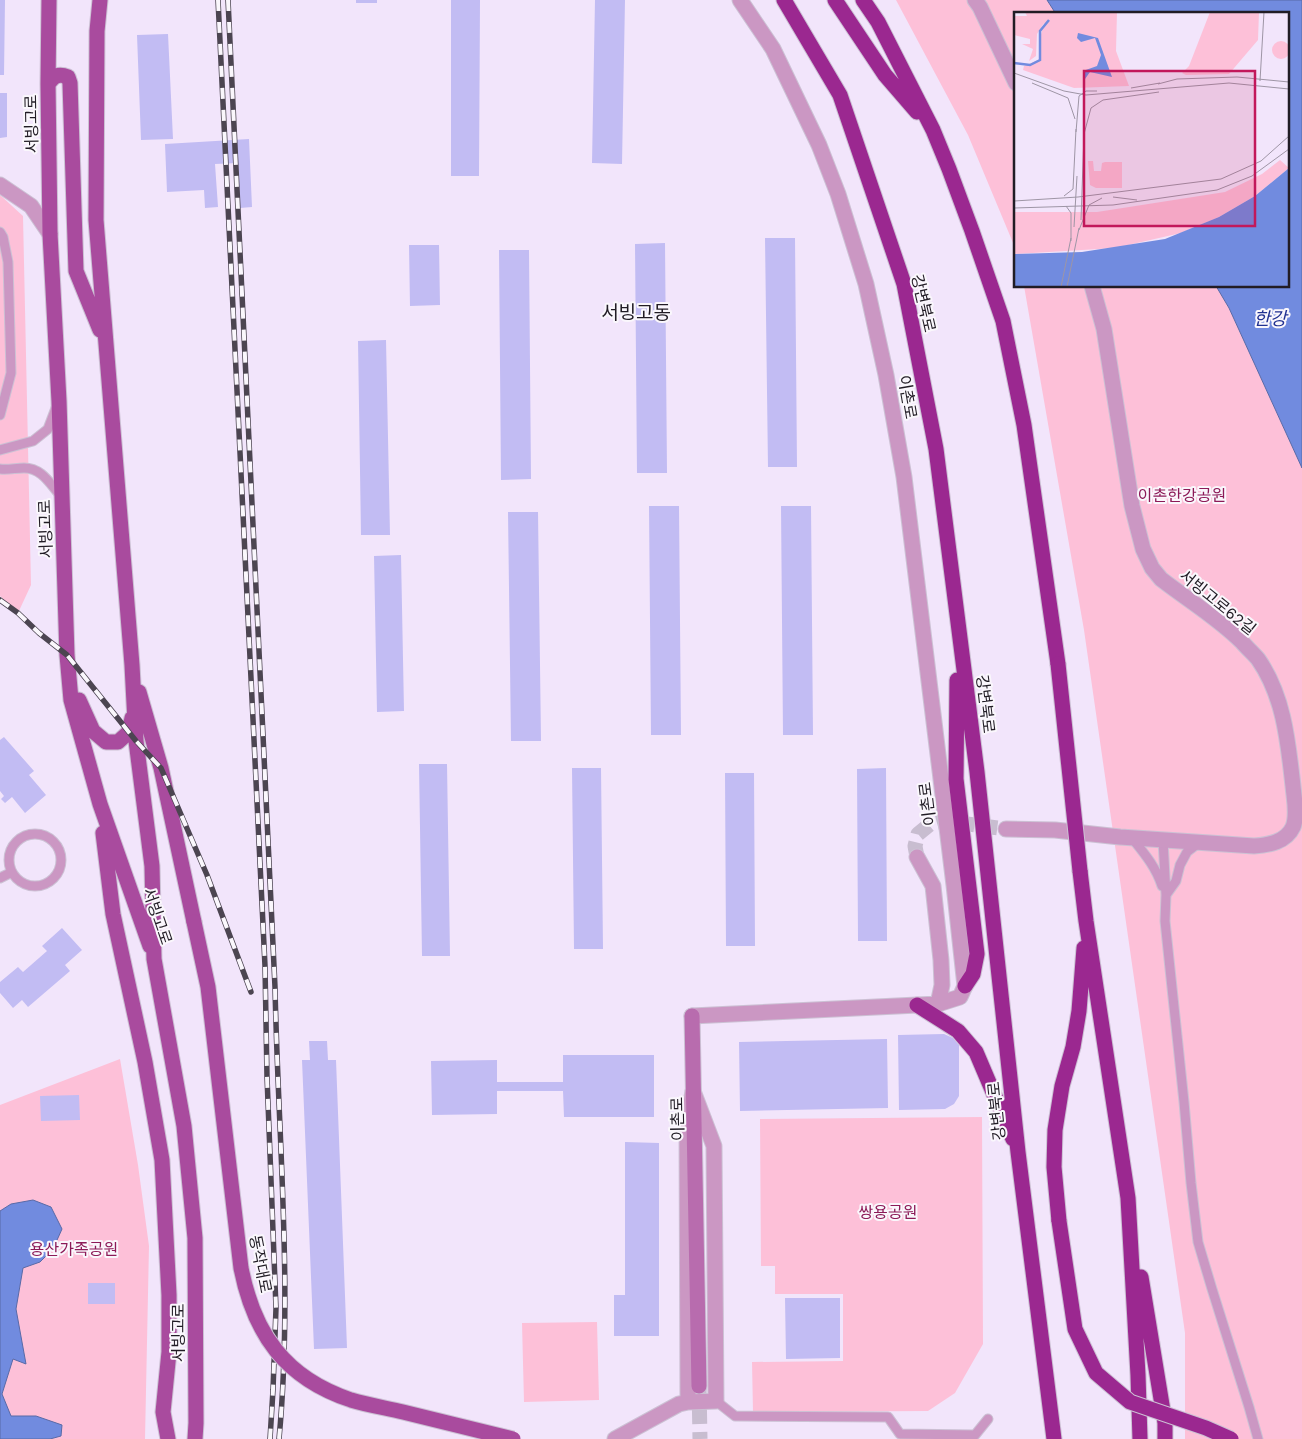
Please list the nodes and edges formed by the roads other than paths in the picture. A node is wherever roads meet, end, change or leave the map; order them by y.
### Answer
1 (49, 0) edge
2 (100, 0) edge
3 (740, 0) edge
4 (784, 0) edge
5 (835, 0) edge
6 (864, 0) edge
7 (975, 0) edge
8 (1014, 79) edge
9 (48, 84) junction
10 (933, 130) junction
11 (0, 185) edge
12 (0, 232) edge
13 (50, 234) junction
14 (1093, 288) edge
15 (105, 343) junction
16 (59, 401) junction
17 (0, 415) edge
18 (0, 450) edge
19 (0, 469) edge
20 (61, 497) junction
21 (958, 624) junction
22 (132, 665) junction
23 (69, 679) junction
24 (134, 709) junction
25 (100, 804) junction
26 (1006, 829) tunnel mouth
27 (1126, 837) junction
28 (1163, 840) junction
29 (1200, 842) junction
30 (917, 858) tunnel mouth
31 (12, 872) junction
32 (0, 878) edge
33 (1166, 895) junction
34 (1086, 921) junction
35 (154, 960) junction
36 (965, 986) junction
37 (938, 1004) junction
38 (917, 1005) junction
39 (694, 1091) junction
40 (1018, 1152) junction
41 (1128, 1198) junction
42 (699, 1386) tunnel mouth
43 (716, 1401) junction
44 (688, 1402) junction
45 (988, 1420) dead end
46 (168, 1439) edge
47 (195, 1439) edge
48 (513, 1439) edge
49 (615, 1439) edge
50 (1054, 1439) edge
51 (1140, 1439) edge
52 (1165, 1439) edge
53 (1231, 1439) edge
54 (1258, 1439) edge

1 - 9 main road, 서빙고로
2 - 15 main road, 서빙고로
3 - 36 street, 이촌로
4 - 21 highway, 강변북로
5 - 10 highway
6 - 10 highway
7 - 8 street
9 - 13 main road, 서빙고로
9 - 15 main road, 서빙고로
10 - 34 highway, bridge
11 - 13 street
12 - 17 lane
13 - 16 main road, 서빙고로
14 - 29 street, 서빙고로62길
15 - 22 main road, 서빙고로
16 - 18 lane
16 - 20 main road, 서빙고로
19 - 20 lane
20 - 23 main road, 서빙고로
21 - 36 highway
21 - 40 highway, 강변북로
22 - 24 main road, 서빙고로
22 - 48 main road, 동작대로, bridge
23 - 24 main road
23 - 25 main road, 서빙고로
24 - 35 main road, 서빙고로
25 - 35 main road, 서빙고로
25 - 46 main road
26 - 27 street, 서빙고로62길
27 - 28 street, 서빙고로62길
27 - 33 lane
28 - 29 street, 서빙고로62길
28 - 33 lane
29 - 33 lane
30 - 37 street
31 - 31 lane
31 - 32 lane
33 - 54 lane
34 - 41 highway
34 - 53 highway, bridge
35 - 47 main road, 서빙고로
36 - 37 street, 이촌로
37 - 38 street, 이촌로
38 - 39 street, 이촌로
38 - 40 highway
39 - 42 street, 이촌로
39 - 43 street
39 - 44 street
40 - 50 highway, 강변북로
41 - 51 highway
41 - 52 highway
43 - 44 street
43 - 45 lane
44 - 49 street

